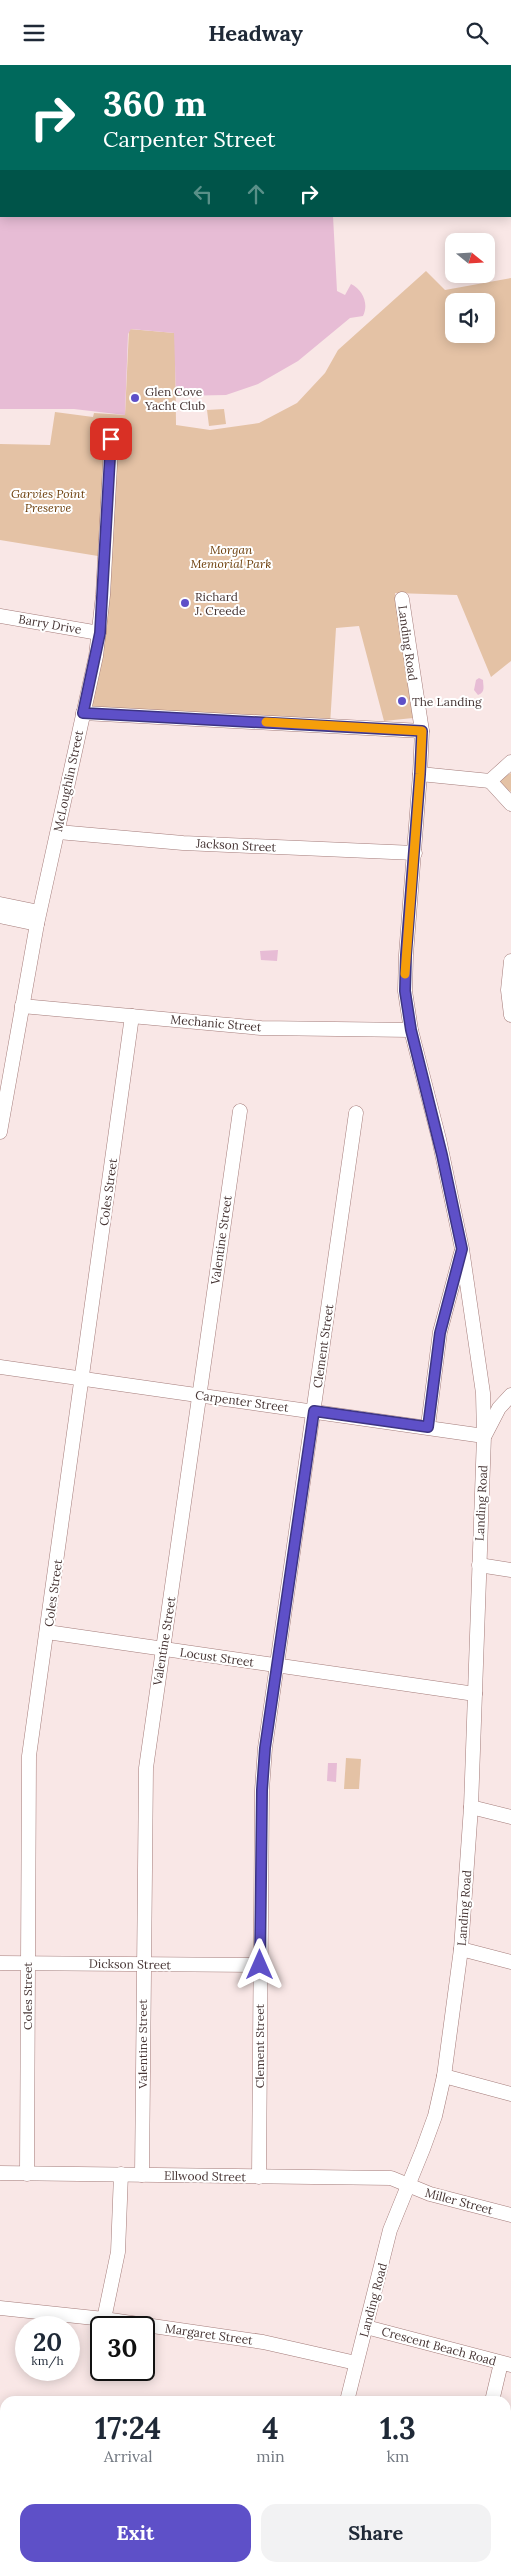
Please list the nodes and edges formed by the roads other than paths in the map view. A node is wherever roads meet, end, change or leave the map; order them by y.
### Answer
1 (112, 428) dead end
2 (402, 599) dead end
3 (0, 616) edge
4 (100, 633) junction
5 (83, 713) junction
6 (422, 731) junction
7 (511, 762) edge
8 (420, 774) junction
9 (490, 781) junction
10 (511, 804) edge
11 (58, 832) junction
12 (415, 853) junction
13 (0, 904) edge
14 (0, 917) edge
15 (38, 918) junction
16 (511, 961) edge
17 (22, 1006) junction
18 (511, 1015) edge
19 (132, 1016) junction
20 (411, 1030) junction
21 (240, 1111) dead end
22 (356, 1113) dead end
23 (0, 1132) edge
24 (462, 1249) junction
25 (0, 1367) edge
26 (83, 1379) junction
27 (199, 1395) junction
28 (511, 1395) edge
29 (505, 1410) edge
30 (314, 1411) junction
31 (428, 1427) junction
32 (484, 1436) junction
33 (479, 1565) junction
34 (511, 1570) edge
35 (47, 1632) junction
36 (163, 1649) junction
37 (278, 1665) junction
38 (475, 1694) junction
39 (471, 1807) junction
40 (511, 1817) edge
41 (461, 1949) junction
42 (511, 1962) edge
43 (0, 1963) edge
44 (27, 1963) junction
45 (144, 1964) junction
46 (260, 1965) junction
47 (444, 2076) junction
48 (511, 2094) edge
49 (0, 2173) edge
50 (27, 2173) junction
51 (121, 2174) junction
52 (142, 2175) junction
53 (260, 2177) junction
54 (407, 2186) junction
55 (511, 2215) edge
56 (0, 2308) edge
57 (105, 2316) edge
58 (90, 2318) edge
59 (155, 2326) edge
60 (366, 2327) junction
61 (356, 2363) junction
62 (506, 2364) edge
63 (348, 2396) edge
64 (494, 2396) edge

1 - 4 street, McLoughlin Street
2 - 6 street, Landing Road
3 - 4 street, Barry Drive
4 - 5 street, McLoughlin Street
5 - 6 street
5 - 11 street, McLoughlin Street
6 - 8 street, Landing Road
7 - 9 street
8 - 9 street
8 - 12 street, Landing Road
9 - 10 street
11 - 12 street, Jackson Street
11 - 15 street, McLoughlin Street
12 - 20 street, Landing Road
13 - 15 street
14 - 15 street
15 - 17 street, McLoughlin Street
16 - 18 street
17 - 19 street, Mechanic Street
17 - 23 street, McLoughlin Street
19 - 20 street, Mechanic Street
19 - 26 street, Coles Street
20 - 24 street, Landing Road
21 - 27 street, Valentine Street
22 - 30 street, Clement Street
24 - 31 street
24 - 32 street, Landing Road
25 - 26 street, Carpenter Street
26 - 27 street, Carpenter Street
26 - 35 street, Coles Street
27 - 30 street, Carpenter Street
27 - 36 street, Valentine Street
28 - 29 street
29 - 32 street
30 - 31 street, Carpenter Street
30 - 37 street, Clement Street
31 - 32 street, Carpenter Street
32 - 33 street, Landing Road
33 - 34 street
33 - 38 street, Landing Road
35 - 36 street, Locust Street
35 - 44 street, Coles Street
36 - 37 street, Locust Street
36 - 45 street, Valentine Street
37 - 38 street, Locust Street
37 - 46 street, Clement Street
38 - 39 street, Landing Road
39 - 40 street
39 - 41 street, Landing Road
41 - 42 street
41 - 47 street, Landing Road
43 - 44 street, Dickson Street
44 - 45 street, Dickson Street
44 - 50 street, Coles Street
45 - 46 street, Dickson Street
45 - 52 street, Valentine Street
46 - 53 street, Clement Street
47 - 48 street
47 - 54 street, Landing Road
49 - 50 street, Ellwood Street
50 - 51 street, Ellwood Street
51 - 52 street, Ellwood Street
51 - 57 street
52 - 53 street, Ellwood Street
53 - 54 street, Ellwood Street
54 - 55 street, Miller Street
54 - 60 street, Landing Road
56 - 58 street, Margaret Street
59 - 61 street, Margaret Street
60 - 61 street, Landing Road
60 - 62 street, Crescent Beach Road
61 - 63 street, Landing Road
62 - 64 street

